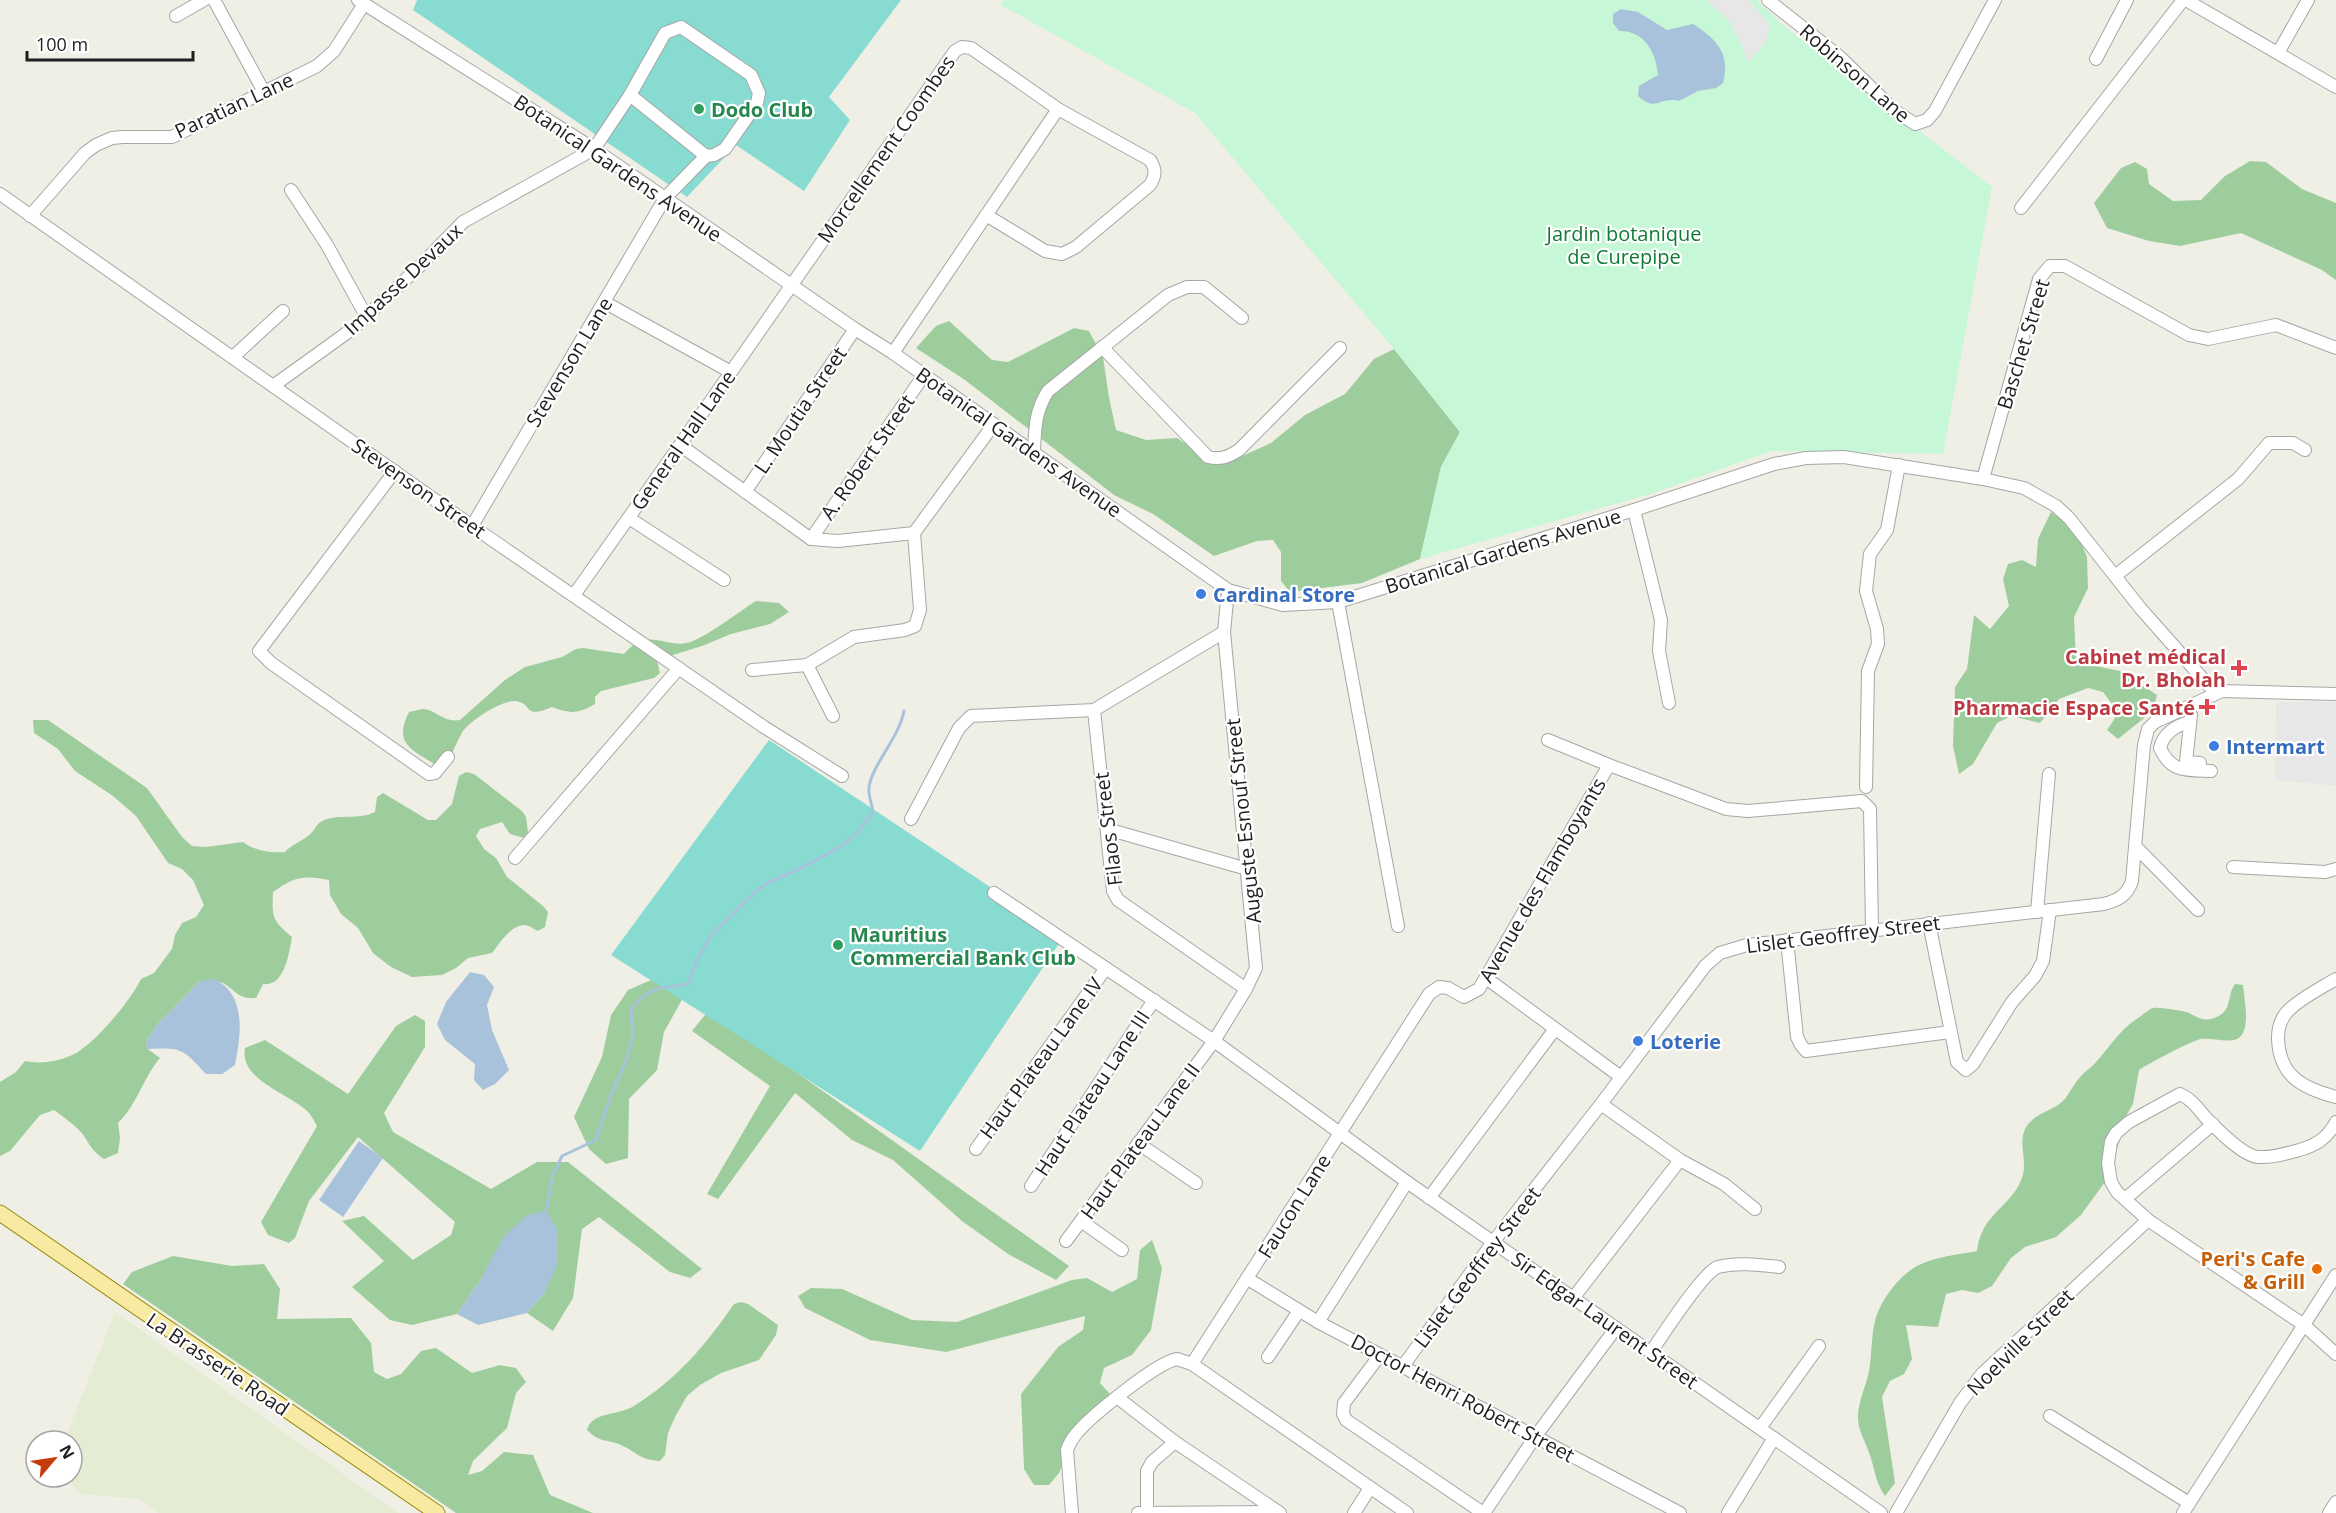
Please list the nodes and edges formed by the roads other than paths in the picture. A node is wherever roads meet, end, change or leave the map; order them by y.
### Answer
1 (204, 0) edge
2 (214, 0) edge
3 (1768, 0) edge
4 (1995, 0) edge
5 (2127, 0) edge
6 (2184, 0) edge
7 (2308, 0) edge
8 (361, 2) edge
9 (176, 16) dead end
10 (2278, 53) junction
11 (2096, 59) dead end
12 (2336, 87) edge
13 (264, 92) junction
14 (630, 95) junction
15 (1058, 109) junction
16 (594, 149) junction
17 (706, 156) junction
18 (291, 190) dead end
19 (0, 194) edge
20 (665, 198) junction
21 (2021, 208) dead end
22 (986, 215) junction
23 (30, 216) junction
24 (791, 284) junction
25 (604, 302) junction
26 (283, 311) dead end
27 (366, 316) junction
28 (1242, 318) dead end
29 (855, 329) junction
30 (1102, 347) junction
31 (1340, 348) dead end
32 (2336, 348) edge
33 (893, 353) junction
34 (233, 357) junction
35 (731, 372) junction
36 (924, 375) junction
37 (273, 386) junction
38 (994, 424) junction
39 (680, 445) junction
40 (2306, 450) dead end
41 (1034, 452) junction
42 (1899, 465) junction
43 (395, 471) junction
44 (1983, 479) junction
45 (745, 492) junction
46 (1634, 510) junction
47 (629, 518) junction
48 (472, 526) junction
49 (914, 533) junction
50 (811, 539) junction
51 (2115, 576) junction
52 (724, 580) dead end
53 (1228, 590) junction
54 (574, 595) junction
55 (1338, 602) junction
56 (1224, 632) junction
57 (807, 665) junction
58 (679, 668) junction
59 (752, 670) dead end
60 (2222, 692) junction
61 (2336, 694) edge
62 (1668, 703) dead end
63 (2192, 705) junction
64 (1094, 710) junction
65 (833, 716) dead end
66 (2190, 722) junction
67 (1548, 740) dead end
68 (448, 757) dead end
69 (1609, 765) junction
70 (2049, 774) dead end
71 (842, 776) dead end
72 (1866, 787) dead end
73 (911, 819) dead end
74 (1107, 829) junction
75 (2136, 847) junction
76 (515, 858) dead end
77 (2233, 867) dead end
78 (1247, 869) junction
79 (2336, 869) edge
80 (994, 893) dead end
81 (2198, 910) dead end
82 (2043, 911) junction
83 (1929, 923) junction
84 (1398, 926) dead end
85 (1872, 930) junction
86 (1787, 940) junction
87 (1106, 968) junction
88 (1486, 978) junction
89 (2336, 979) edge
90 (1246, 989) junction
91 (1154, 1000) junction
92 (1555, 1029) junction
93 (1950, 1032) junction
94 (1214, 1041) junction
95 (1621, 1077) junction
96 (2336, 1097) edge
97 (1602, 1104) junction
98 (2336, 1122) edge
99 (2213, 1124) junction
100 (1340, 1133) junction
101 (1138, 1143) junction
102 (976, 1149) dead end
103 (1680, 1160) junction
104 (1407, 1182) junction
105 (1196, 1183) dead end
106 (1031, 1186) dead end
107 (1430, 1198) junction
108 (2125, 1199) junction
109 (1755, 1209) dead end
110 (0, 1213) edge
111 (2148, 1220) junction
112 (1081, 1221) junction
113 (1066, 1241) dead end
114 (1493, 1242) junction
115 (1122, 1250) dead end
116 (1779, 1267) dead end
117 (2336, 1275) edge
118 (1248, 1279) junction
119 (1574, 1297) junction
120 (1299, 1311) junction
121 (1318, 1322) junction
122 (2304, 1325) junction
123 (1616, 1328) junction
124 (1820, 1346) dead end
125 (1651, 1352) junction
126 (2336, 1354) edge
127 (1380, 1355) junction
128 (1268, 1357) dead end
129 (1192, 1364) junction
130 (1403, 1366) junction
131 (1118, 1398) junction
132 (2050, 1416) dead end
133 (1760, 1428) junction
134 (1535, 1437) junction
135 (1774, 1438) junction
136 (1175, 1442) junction
137 (1370, 1488) junction
138 (2336, 1502) edge
139 (2186, 1508) edge
140 (437, 1513) edge
141 (1071, 1513) edge
142 (1144, 1513) edge
143 (1279, 1513) edge
144 (1354, 1513) edge
145 (1407, 1513) edge
146 (1484, 1513) edge
147 (1680, 1513) edge
148 (1728, 1513) edge
149 (1881, 1513) edge
150 (1896, 1513) edge
151 (2329, 1513) edge

1 - 9 street
2 - 13 street
3 - 4 street, Robinson Lane
5 - 11 street
6 - 10 street
6 - 21 street
7 - 10 street
8 - 13 street, Paratian Lane
8 - 16 street, Botanical Gardens Avenue
10 - 12 street
13 - 23 street, Paratian Lane
14 - 16 street, Impasse Devaux
14 - 17 street
14 - 17 street, Impasse Devaux
15 - 22 street
15 - 22 street, Morcellement Coombes
15 - 24 street, Morcellement Coombes
16 - 20 street, Botanical Gardens Avenue
16 - 27 street, Impasse Devaux
17 - 20 street, Impasse Devaux
18 - 27 street
19 - 23 street, Stevenson Street
20 - 24 street, Botanical Gardens Avenue
20 - 25 street, Stevenson Lane
22 - 33 street
23 - 34 street, Stevenson Street
24 - 29 street, Botanical Gardens Avenue
24 - 35 street, General Hall Lane
25 - 35 street
25 - 48 street, Stevenson Lane
26 - 34 street
27 - 37 street, Impasse Devaux
28 - 30 street
29 - 33 street, Botanical Gardens Avenue
29 - 45 street, L. Moutia Street
30 - 31 street
30 - 41 street
32 - 44 street, Baschet Street
33 - 36 street, Botanical Gardens Avenue
34 - 37 street, Stevenson Street
35 - 39 street, General Hall Lane
36 - 38 street, Botanical Gardens Avenue
36 - 50 street, A. Robert Street
37 - 43 street, Stevenson Street
38 - 41 street, Botanical Gardens Avenue
38 - 49 street
39 - 45 street
39 - 47 street, General Hall Lane
40 - 51 street
41 - 53 street, Botanical Gardens Avenue
42 - 44 street, Botanical Gardens Avenue
42 - 46 street, Botanical Gardens Avenue
42 - 72 street
43 - 48 street, Stevenson Street
43 - 68 street
44 - 51 street, Botanical Gardens Avenue
45 - 50 street
46 - 55 street, Botanical Gardens Avenue
46 - 62 street
47 - 52 street
47 - 54 street, General Hall Lane
48 - 54 street, Stevenson Street
49 - 50 street
49 - 57 street
51 - 60 street, Botanical Gardens Avenue
53 - 55 street, Botanical Gardens Avenue
53 - 56 street, Auguste Esnouf Street
54 - 58 street, Stevenson Street
55 - 84 street
56 - 64 street
56 - 78 street, Auguste Esnouf Street
57 - 59 street
57 - 65 street
58 - 71 street, Stevenson Street
58 - 76 street
60 - 61 street
60 - 63 street, Lislet Geoffrey Street
63 - 66 street
63 - 75 street, Lislet Geoffrey Street
64 - 73 street
64 - 74 street, Filaos Street
66 - 66 street
67 - 69 street
69 - 85 street, Avenue des Flamboyants
69 - 88 street, Avenue des Flamboyants
70 - 82 street
74 - 78 street
74 - 90 street, Filaos Street
75 - 81 street
75 - 82 street, Lislet Geoffrey Street
77 - 79 street
78 - 90 street, Auguste Esnouf Street
80 - 87 street, Sir Edgar Laurent Street
82 - 83 street, Lislet Geoffrey Street
82 - 93 street
83 - 85 street, Lislet Geoffrey Street
83 - 93 street
85 - 86 street, Lislet Geoffrey Street
86 - 93 street
86 - 95 street, Lislet Geoffrey Street
87 - 91 street, Sir Edgar Laurent Street
87 - 102 street, Haut Plateau Lane IV
88 - 92 street
88 - 100 street, Avenue des Flamboyants
89 - 96 street
90 - 94 street, Auguste Esnouf Street
91 - 94 street, Sir Edgar Laurent Street
91 - 106 street, Haut Plateau Lane III
92 - 95 street
92 - 107 street
94 - 100 street, Sir Edgar Laurent Street
94 - 101 street, Haut Plateau Lane II
95 - 97 street, Lislet Geoffrey Street
97 - 103 street
97 - 114 street, Lislet Geoffrey Street
98 - 99 street
99 - 108 street
99 - 108 street
100 - 104 street, Sir Edgar Laurent Street
100 - 118 street, Faucon Lane
101 - 105 street
101 - 112 street, Haut Plateau Lane II
103 - 109 street
103 - 119 street
104 - 107 street, Sir Edgar Laurent Street
104 - 121 street
107 - 114 street, Sir Edgar Laurent Street
108 - 111 street
110 - 140 main road, La Brasserie Road
111 - 122 street
111 - 150 street, Noelville Street
112 - 113 street, Haut Plateau Lane II
112 - 115 street
114 - 119 street, Sir Edgar Laurent Street
114 - 130 street, Lislet Geoffrey Street
116 - 125 street
117 - 122 street
118 - 120 street, Doctor Henri Robert Street
118 - 129 street
119 - 123 street, Sir Edgar Laurent Street
120 - 121 street, Doctor Henri Robert Street
120 - 128 street
121 - 127 street, Doctor Henri Robert Street
122 - 126 street
122 - 139 street
123 - 125 street, Sir Edgar Laurent Street
123 - 134 street
124 - 133 street
125 - 133 street, Sir Edgar Laurent Street
127 - 130 street, Doctor Henri Robert Street
127 - 146 street
129 - 131 street
129 - 137 street
130 - 134 street, Doctor Henri Robert Street
131 - 136 street
131 - 141 street
132 - 139 street
133 - 135 street, Sir Edgar Laurent Street
134 - 146 street
134 - 147 street, Doctor Henri Robert Street
135 - 148 street
135 - 149 street, Sir Edgar Laurent Street
136 - 142 street
136 - 143 street
137 - 144 street
137 - 145 street
138 - 151 street
142 - 143 street

